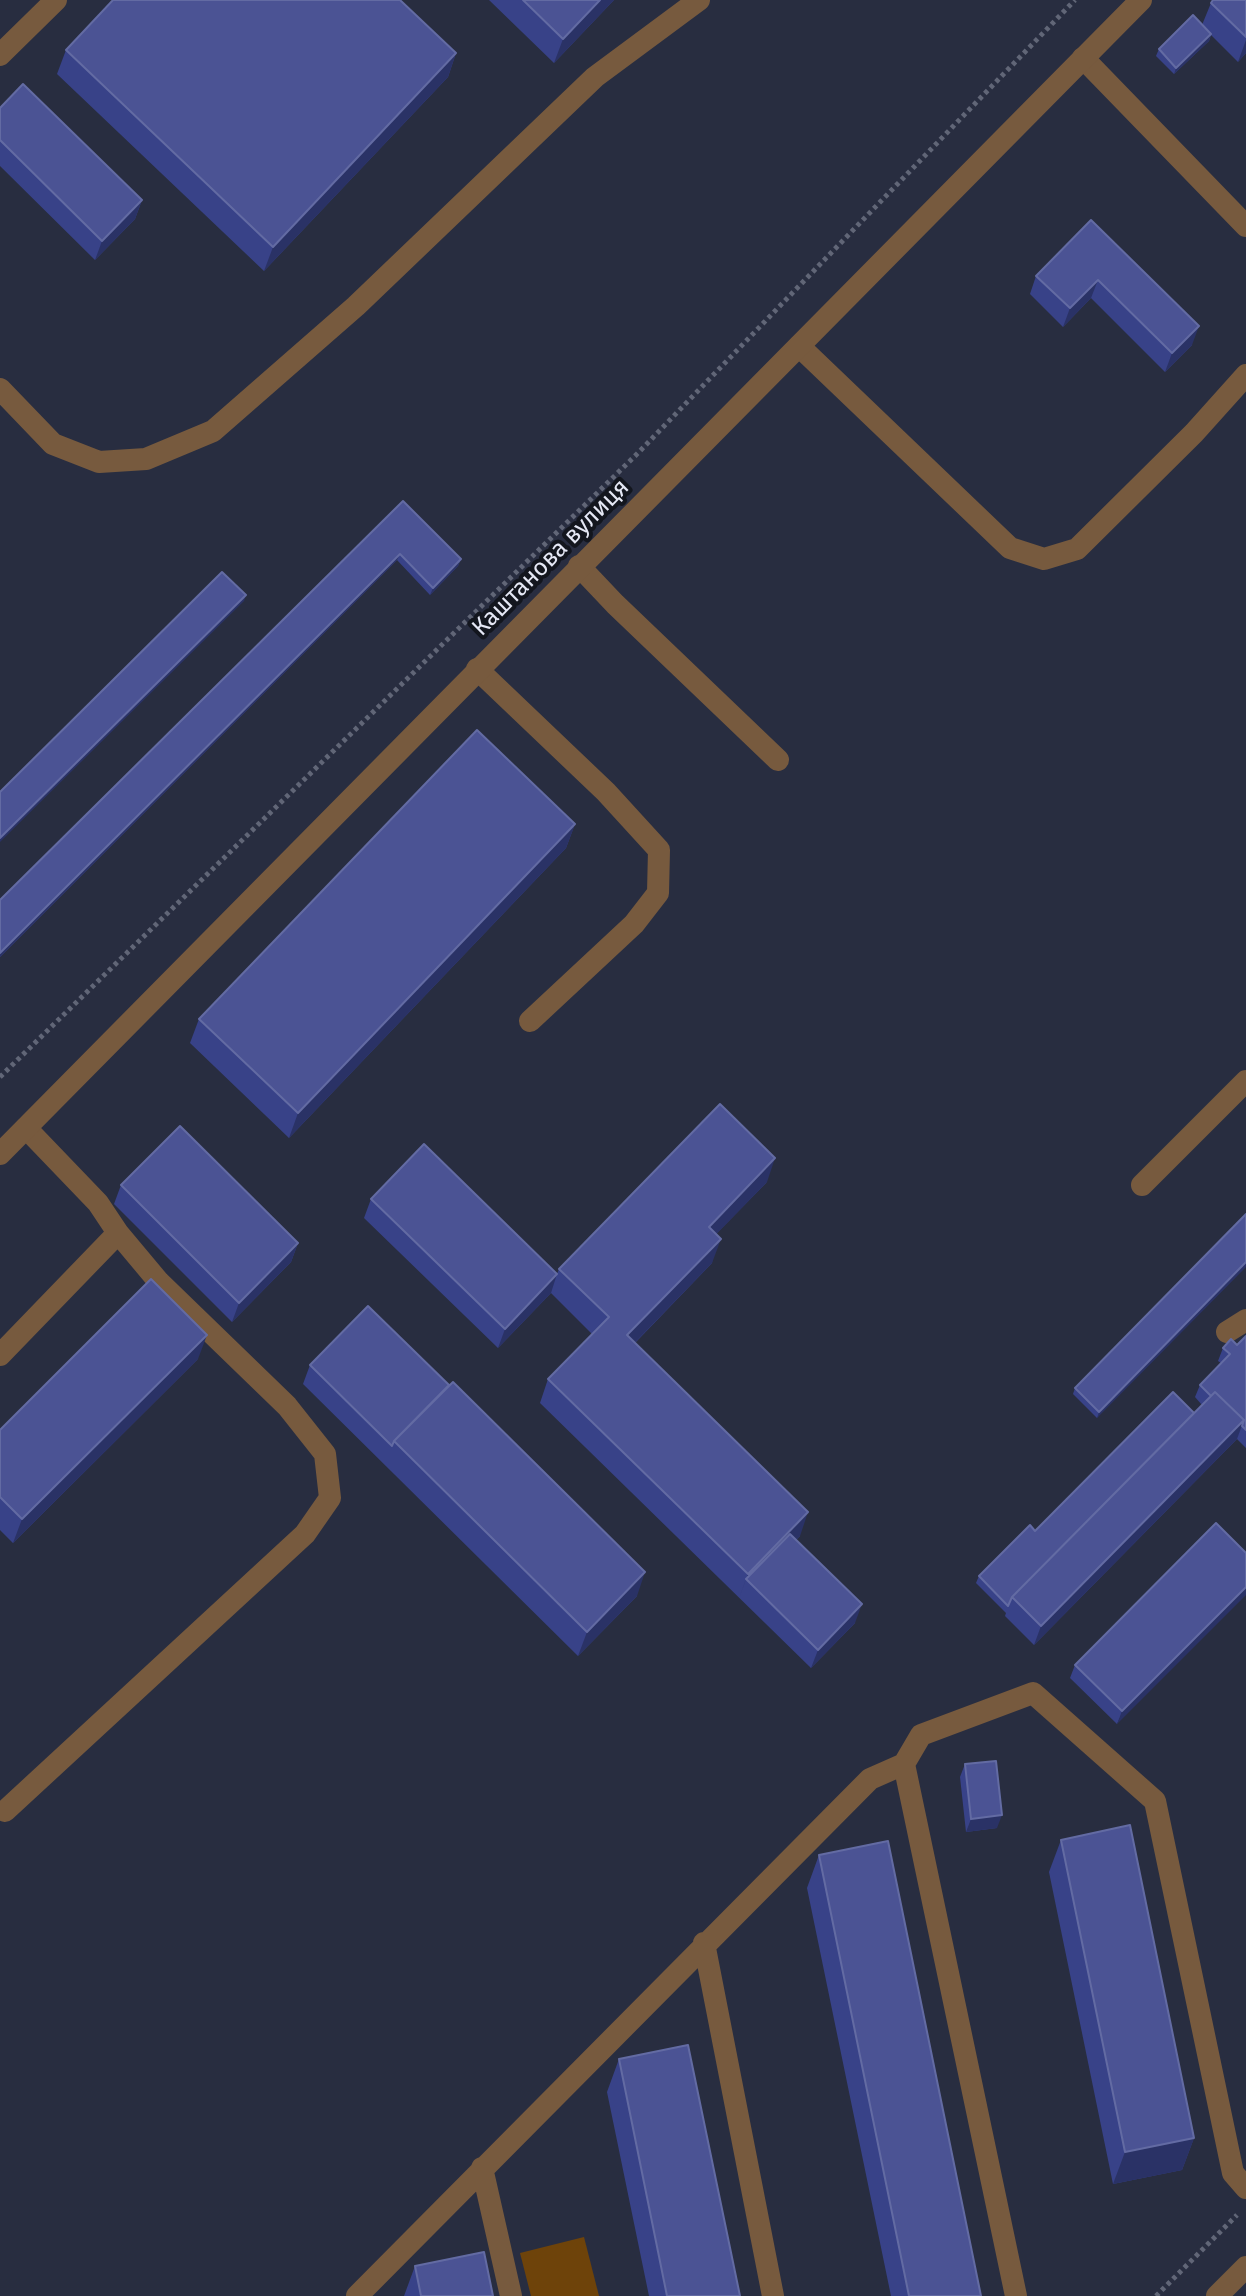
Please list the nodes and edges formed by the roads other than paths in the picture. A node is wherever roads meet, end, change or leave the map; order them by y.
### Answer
1 (56, 0) edge
2 (699, 0) edge
3 (1141, 0) edge
4 (0, 55) edge
5 (1083, 58) junction
6 (1246, 226) edge
7 (799, 346) junction
8 (1246, 375) edge
9 (0, 389) edge
10 (579, 566) junction
11 (477, 669) junction
12 (778, 760) dead end
13 (530, 1021) dead end
14 (1246, 1081) edge
15 (26, 1128) junction
16 (0, 1154) edge
17 (1142, 1185) dead end
18 (118, 1233) junction
19 (0, 1355) edge
20 (904, 1764) junction
21 (5, 1811) dead end
22 (704, 1943) junction
23 (482, 2168) junction
24 (1246, 2188) edge
25 (1246, 2267) edge
26 (357, 2296) edge
27 (511, 2296) edge
28 (773, 2296) edge
29 (1016, 2296) edge
30 (1217, 2296) edge

1 - 4 street
2 - 9 street
3 - 5 street, Каштанова вулиця
5 - 6 street
5 - 7 street, Каштанова вулиця
7 - 8 street
7 - 10 street, Каштанова вулиця
10 - 11 street, Каштанова вулиця
10 - 12 street
11 - 13 street
11 - 15 street, Каштанова вулиця
14 - 17 street
15 - 16 street, Каштанова вулиця
15 - 18 street
18 - 19 street
18 - 21 street
20 - 22 street
20 - 24 street
20 - 29 street
22 - 23 street
22 - 28 street
23 - 26 street
23 - 27 street
25 - 30 street

